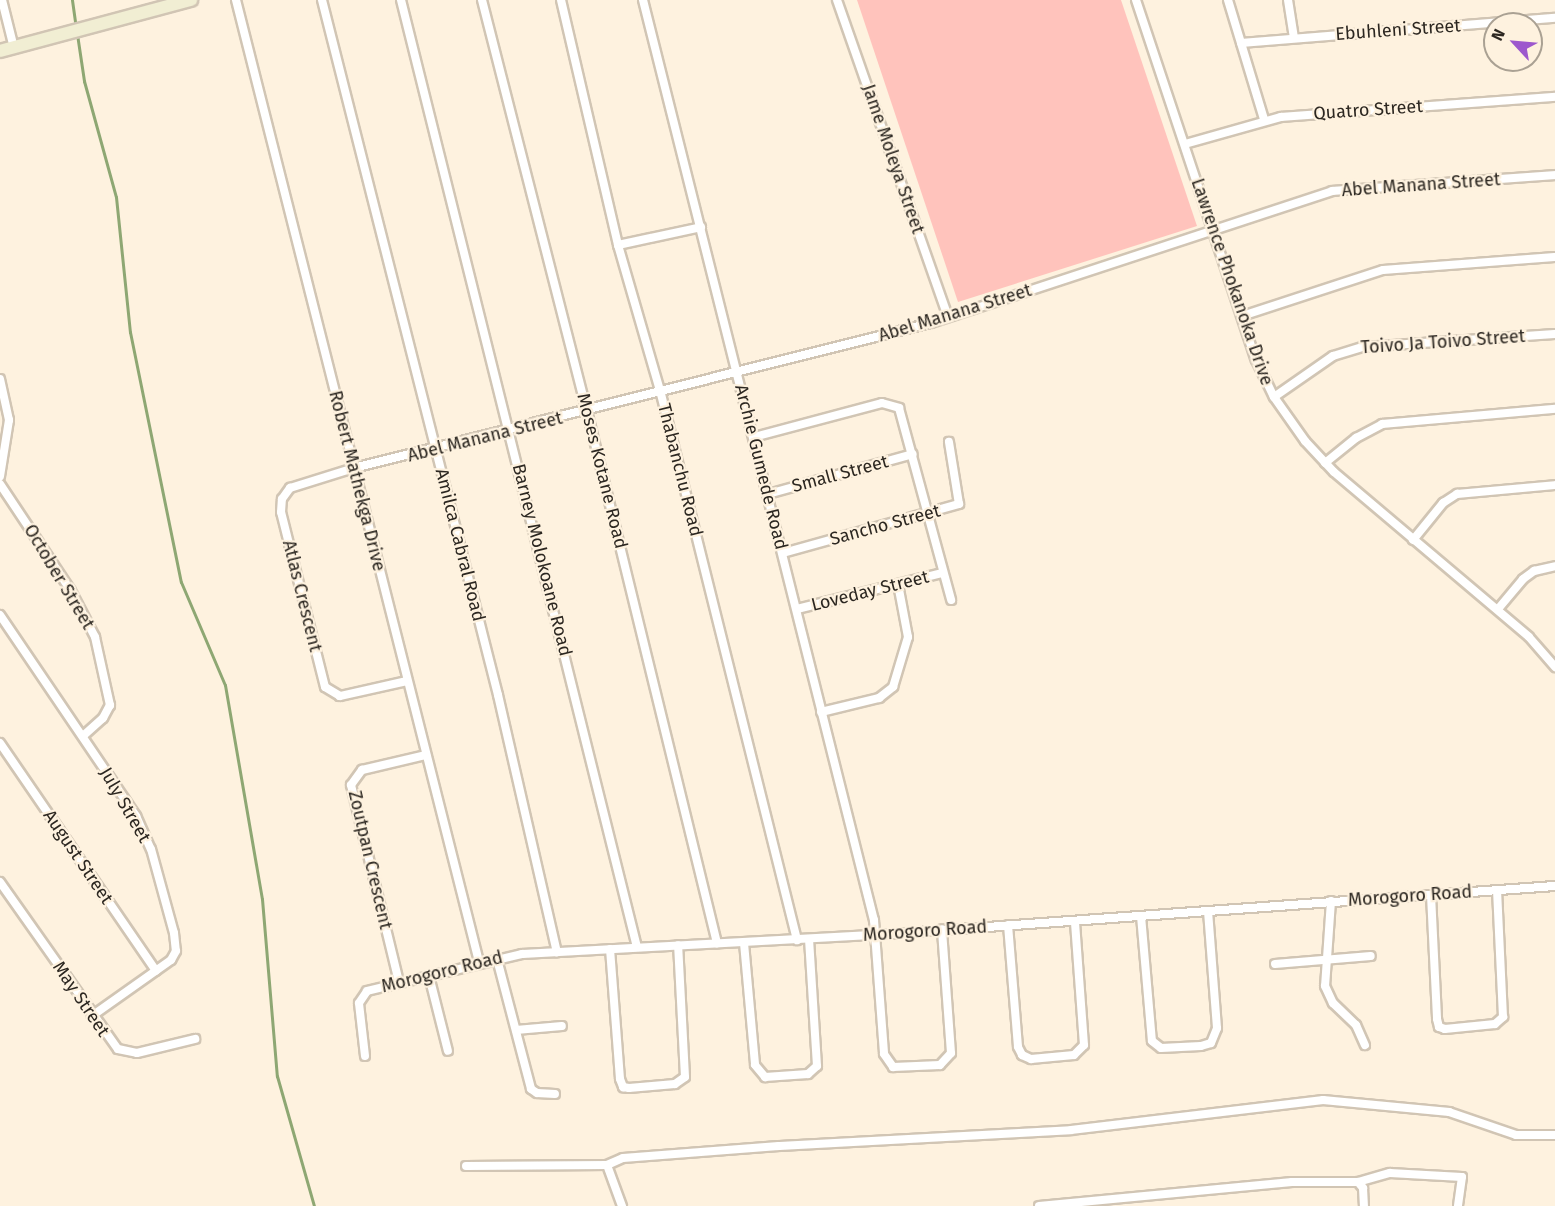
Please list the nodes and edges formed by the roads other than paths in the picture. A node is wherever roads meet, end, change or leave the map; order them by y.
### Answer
1 (2, 0) edge
2 (191, 0) edge
3 (236, 0) edge
4 (322, 0) edge
5 (401, 0) edge
6 (482, 0) edge
7 (561, 0) edge
8 (643, 0) edge
9 (837, 0) edge
10 (1136, 0) edge
11 (1228, 0) edge
12 (1288, 0) edge
13 (1555, 18) edge
14 (1294, 38) junction
15 (1241, 43) junction
16 (14, 48) junction
17 (0, 51) edge
18 (1555, 97) edge
19 (1264, 120) junction
20 (1185, 144) junction
21 (1555, 175) edge
22 (701, 227) junction
23 (1213, 228) junction
24 (618, 245) junction
25 (1555, 256) edge
26 (1242, 316) junction
27 (948, 317) junction
28 (1555, 334) edge
29 (737, 373) junction
30 (0, 379) edge
31 (661, 394) junction
32 (1274, 397) junction
33 (1555, 409) edge
34 (587, 411) junction
35 (510, 430) junction
36 (754, 437) junction
37 (950, 442) dead end
38 (436, 450) junction
39 (912, 454) junction
40 (1325, 463) junction
41 (354, 468) junction
42 (0, 476) edge
43 (0, 484) edge
44 (1555, 485) edge
45 (768, 494) junction
46 (927, 514) junction
47 (1413, 540) junction
48 (783, 553) junction
49 (1555, 566) edge
50 (943, 573) junction
51 (898, 584) junction
52 (951, 600) dead end
53 (797, 609) junction
54 (1498, 609) junction
55 (0, 615) edge
56 (1554, 663) edge
57 (407, 681) junction
58 (821, 712) junction
59 (83, 736) junction
60 (0, 743) edge
61 (426, 755) junction
62 (0, 882) edge
63 (1555, 886) edge
64 (1497, 890) junction
65 (1431, 894) junction
66 (1331, 901) junction
67 (1208, 911) junction
68 (1141, 916) junction
69 (1075, 921) junction
70 (1008, 925) junction
71 (942, 929) junction
72 (876, 935) junction
73 (809, 939) junction
74 (797, 940) junction
75 (744, 943) junction
76 (717, 944) junction
77 (678, 945) junction
78 (637, 947) junction
79 (610, 949) junction
80 (557, 952) junction
81 (1371, 956) dead end
82 (497, 959) junction
83 (1326, 960) junction
84 (479, 962) junction
85 (1275, 964) dead end
86 (156, 971) junction
87 (429, 976) junction
88 (399, 982) junction
89 (93, 1016) junction
90 (562, 1026) dead end
91 (516, 1030) junction
92 (195, 1040) dead end
93 (1365, 1045) dead end
94 (448, 1051) dead end
95 (364, 1056) dead end
96 (555, 1094) dead end
97 (1555, 1135) edge
98 (466, 1166) dead end
99 (607, 1166) junction
100 (1358, 1182) junction
101 (622, 1206) edge
102 (1039, 1206) edge
103 (1364, 1206) edge
104 (1458, 1206) edge

1 - 16 street
2 - 16 street
3 - 41 street, Robert Mathekga Drive
4 - 38 street, Amilca Cabral Road
5 - 35 street, Barney Molokoane Road
6 - 34 street, Moses Kotane Road
7 - 24 street, Thabanchu Road
8 - 22 street, Archie Gumede Road
9 - 27 street, Jame Moleya Street
10 - 20 street, Lawrence Phokanoka Drive
11 - 15 street
12 - 14 street
13 - 14 street, Ebuhleni Street
14 - 15 street, Ebuhleni Street
15 - 19 street
16 - 17 street
18 - 19 street, Quatro Street
19 - 20 street, Quatro Street
20 - 23 street, Lawrence Phokanoka Drive
21 - 23 street, Abel Manana Street
22 - 24 street
22 - 29 street, Archie Gumede Road
23 - 26 street, Lawrence Phokanoka Drive
23 - 27 street, Abel Manana Street
24 - 31 street, Thabanchu Road
25 - 26 street
26 - 32 street, Lawrence Phokanoka Drive
27 - 29 street, Abel Manana Street
28 - 32 street, Toivo Ja Toivo Street
29 - 31 street, Abel Manana Street
29 - 36 street, Archie Gumede Road
30 - 42 street
31 - 34 street, Abel Manana Street
31 - 74 street, Thabanchu Road
32 - 40 street, Lawrence Phokanoka Drive
33 - 40 street
34 - 35 street, Abel Manana Street
34 - 76 street, Moses Kotane Road
35 - 38 street, Abel Manana Street
35 - 78 street, Barney Molokoane Road
36 - 39 street
36 - 45 street, Archie Gumede Road
37 - 46 street, Sancho Street
38 - 41 street, Abel Manana Street
38 - 80 street, Amilca Cabral Road
39 - 45 street, Small Street
39 - 46 street
40 - 47 street, Lawrence Phokanoka Drive
41 - 57 street, Robert Mathekga Drive
41 - 57 street, Atlas Crescent
43 - 59 street, October Street
44 - 47 street
45 - 48 street, Archie Gumede Road
46 - 48 street, Sancho Street
46 - 50 street
47 - 54 street, Lawrence Phokanoka Drive
48 - 53 street, Archie Gumede Road
49 - 54 street
50 - 51 street, Loveday Street
50 - 52 street
51 - 53 street, Loveday Street
51 - 58 street
53 - 58 street, Archie Gumede Road
54 - 56 street, Lawrence Phokanoka Drive
55 - 59 street, July Street
57 - 61 street, Robert Mathekga Drive
58 - 72 street, Archie Gumede Road
59 - 86 street, July Street
60 - 86 street, August Street
61 - 84 street, Robert Mathekga Drive
61 - 88 street, Zoutpan Crescent
62 - 89 street, May Street
63 - 64 street, Morogoro Road
64 - 65 street, Morogoro Road
64 - 65 street
65 - 66 street, Morogoro Road
66 - 67 street, Morogoro Road
66 - 83 street
67 - 68 street, Morogoro Road
67 - 68 street
68 - 69 street, Morogoro Road
69 - 70 street, Morogoro Road
69 - 70 street
70 - 71 street, Morogoro Road
71 - 72 street, Morogoro Road
71 - 72 street, Archie Gumede Road
72 - 73 street, Morogoro Road
73 - 74 street, Morogoro Road
73 - 75 street
74 - 75 street, Morogoro Road
75 - 76 street, Morogoro Road
76 - 77 street, Morogoro Road
77 - 78 street, Morogoro Road
77 - 79 street
78 - 79 street, Morogoro Road
79 - 80 street, Morogoro Road
80 - 82 street, Morogoro Road
81 - 83 street
82 - 84 street, Morogoro Road
82 - 91 street
83 - 85 street
83 - 93 street
84 - 87 street, Morogoro Road
86 - 89 street, July Street
87 - 88 street, Morogoro Road
87 - 94 street
88 - 95 street, Morogoro Road
89 - 92 street, May Street
90 - 91 street
91 - 96 street
97 - 99 street
98 - 99 street
99 - 101 street
100 - 102 street
100 - 103 street
100 - 104 street

